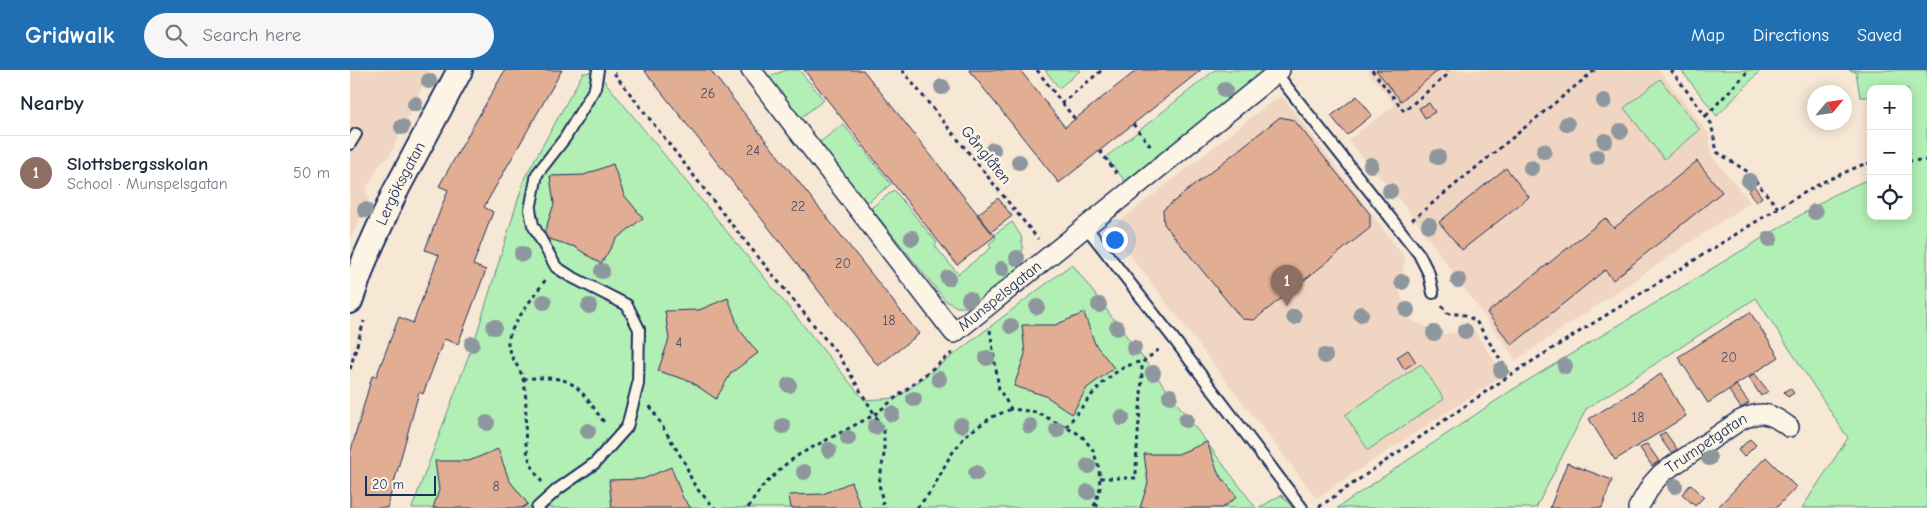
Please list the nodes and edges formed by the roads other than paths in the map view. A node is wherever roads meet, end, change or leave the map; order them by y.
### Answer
1 (460, 70) edge
2 (598, 70) edge
3 (751, 70) edge
4 (1278, 71) edge
5 (356, 134) dead end
6 (350, 144) edge
7 (1086, 226) junction
8 (1433, 293) road end
9 (350, 301) edge
10 (1789, 427) dead end
11 (537, 508) edge
12 (1302, 508) edge
13 (1638, 508) edge

1 - 9 street, Lergöksgatan
2 - 11 lane
3 - 7 street, Munspelsgatan
4 - 7 street, Munspelsgatan
4 - 8 lane
5 - 6 lane
7 - 12 lane
10 - 13 street, Trumpetgatan

